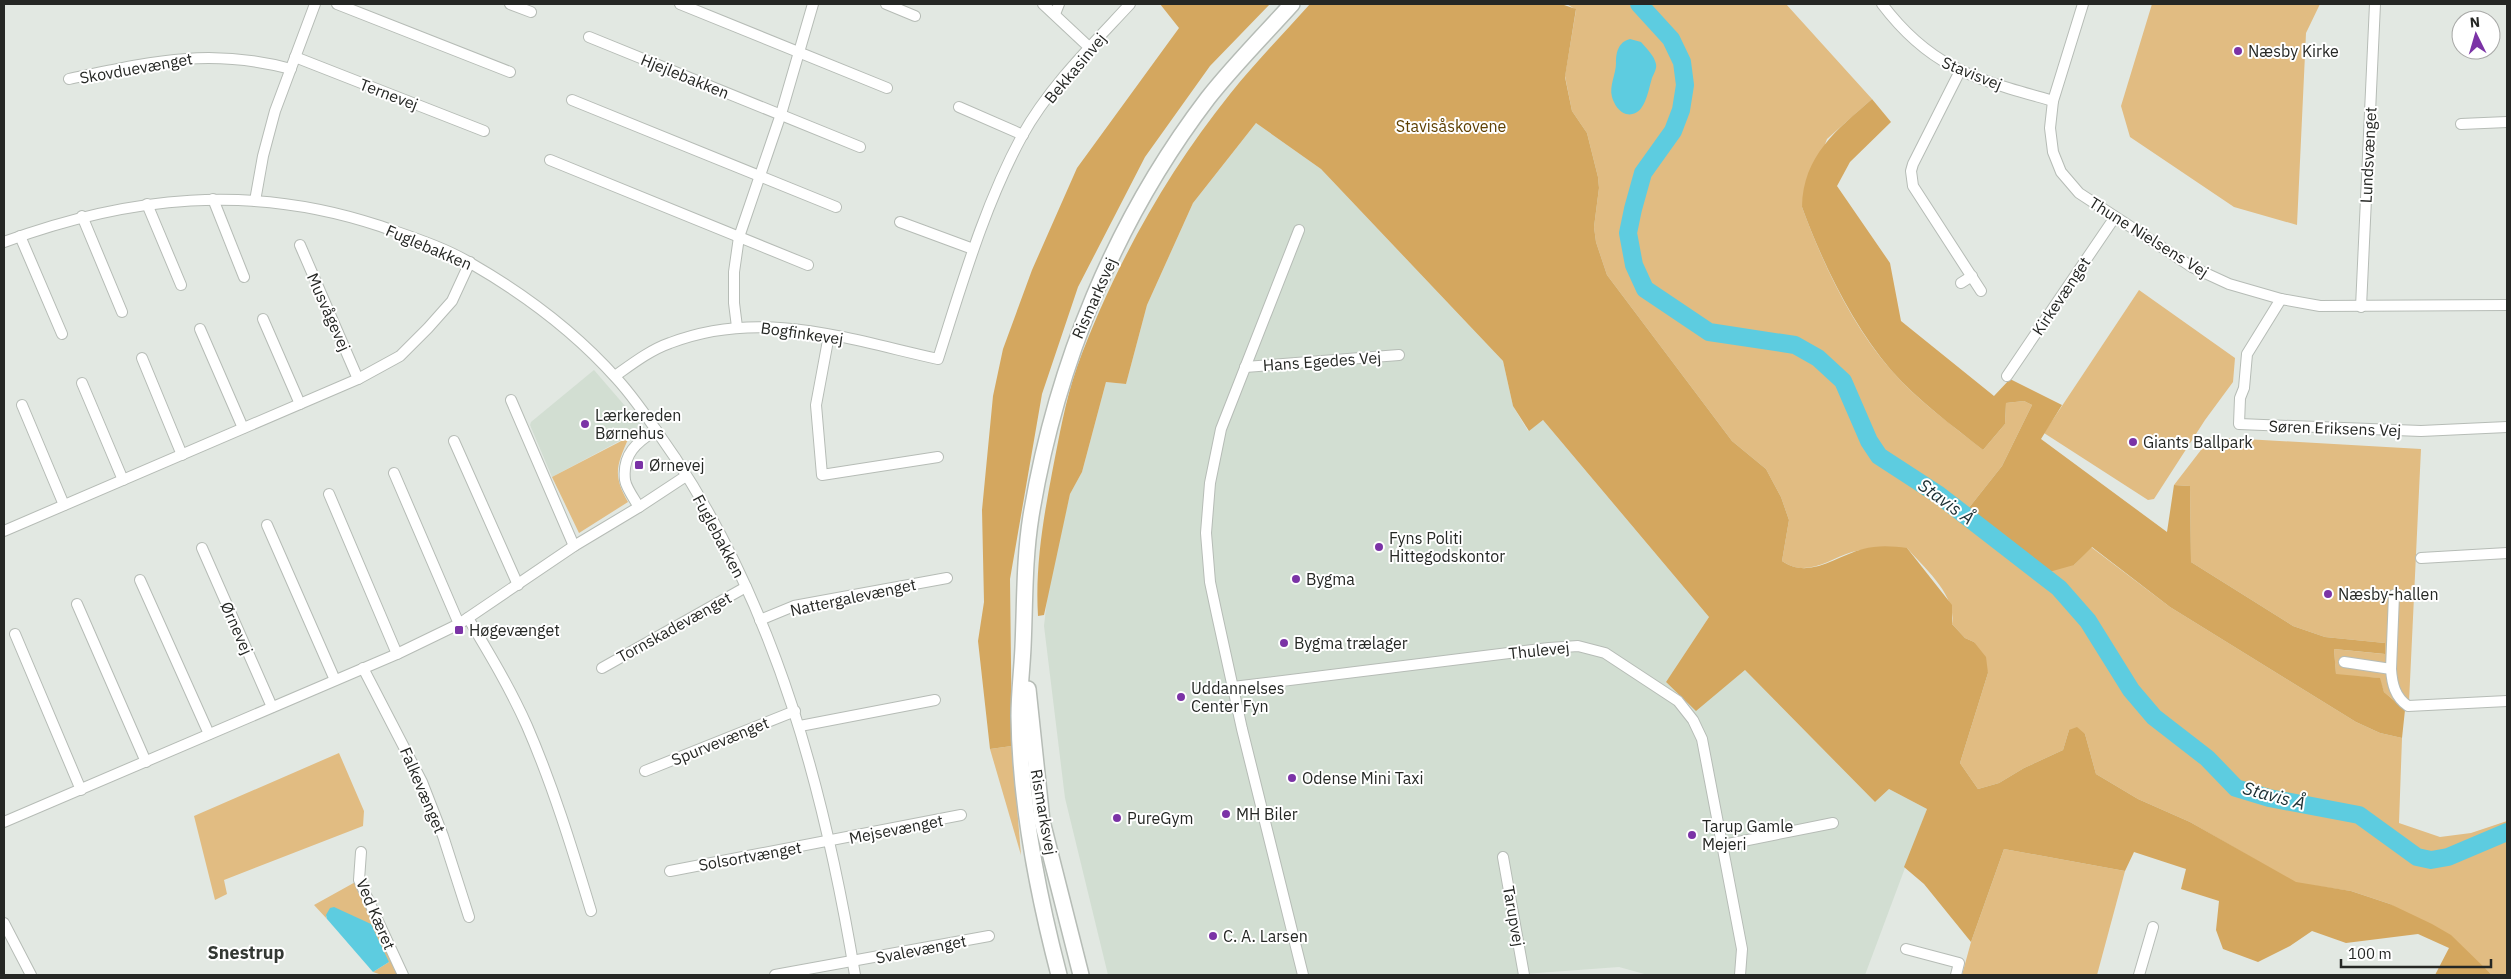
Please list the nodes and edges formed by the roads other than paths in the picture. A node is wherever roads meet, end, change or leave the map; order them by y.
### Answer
1 (315, 4) edge
2 (337, 4) edge
3 (510, 4) edge
4 (680, 4) edge
5 (812, 4) edge
6 (886, 4) edge
7 (1043, 4) edge
8 (1130, 4) edge
9 (1292, 4) edge
10 (1882, 4) edge
11 (2083, 4) edge
12 (2375, 4) edge
13 (1057, 9) edge
14 (531, 12) dead end
15 (915, 16) dead end
16 (589, 37) dead end
17 (1090, 48) junction
18 (799, 52) junction
19 (295, 58) junction
20 (291, 69) junction
21 (1960, 71) junction
22 (510, 72) dead end
23 (69, 79) dead end
24 (887, 88) dead end
25 (572, 100) dead end
26 (2053, 101) junction
27 (959, 107) dead end
28 (781, 114) junction
29 (2507, 122) edge
30 (2461, 124) dead end
31 (484, 132) dead end
32 (1023, 135) junction
33 (860, 147) dead end
34 (550, 160) dead end
35 (760, 176) junction
36 (213, 199) junction
37 (255, 201) junction
38 (147, 204) junction
39 (836, 207) dead end
40 (82, 216) junction
41 (2115, 217) junction
42 (900, 222) dead end
43 (1299, 230) dead end
44 (20, 236) junction
45 (739, 237) junction
46 (4, 242) edge
47 (300, 245) dead end
48 (973, 249) junction
49 (470, 262) junction
50 (808, 265) dead end
51 (1972, 276) junction
52 (244, 277) dead end
53 (1961, 283) dead end
54 (181, 285) dead end
55 (1981, 291) dead end
56 (2280, 299) junction
57 (2507, 305) edge
58 (2361, 307) junction
59 (122, 312) dead end
60 (264, 319) dead end
61 (737, 327) junction
62 (200, 330) dead end
63 (62, 334) dead end
64 (829, 336) junction
65 (1399, 355) dead end
66 (142, 358) dead end
67 (938, 359) joint
68 (1245, 367) junction
69 (615, 376) junction
70 (2007, 376) dead end
71 (358, 379) junction
72 (82, 383) dead end
73 (511, 400) dead end
74 (300, 404) junction
75 (22, 405) dead end
76 (2507, 427) edge
77 (244, 428) junction
78 (656, 430) junction
79 (454, 441) dead end
80 (182, 455) junction
81 (938, 457) dead end
82 (394, 473) dead end
83 (686, 476) junction
84 (123, 480) junction
85 (329, 494) dead end
86 (64, 505) junction
87 (639, 507) junction
88 (267, 525) dead end
89 (4, 531) edge
90 (574, 546) junction
91 (202, 548) dead end
92 (2507, 553) edge
93 (2421, 558) dead end
94 (946, 578) dead end
95 (140, 580) dead end
96 (518, 585) junction
97 (746, 587) junction
98 (2394, 595) dead end
99 (76, 604) dead end
100 (760, 620) junction
101 (464, 621) junction
102 (15, 634) dead end
103 (1023, 646) junction
104 (397, 654) junction
105 (2344, 662) dead end
106 (363, 668) junction
107 (602, 668) dead end
108 (2391, 669) junction
109 (335, 680) junction
110 (1233, 687) junction
111 (935, 700) dead end
112 (2507, 701) edge
113 (272, 707) junction
114 (795, 711) junction
115 (800, 726) junction
116 (209, 734) junction
117 (146, 762) junction
118 (645, 771) dead end
119 (81, 790) junction
120 (961, 815) dead end
121 (4, 822) edge
122 (1833, 822) dead end
123 (831, 842) junction
124 (1723, 845) junction
125 (361, 852) dead end
126 (1503, 857) dead end
127 (670, 871) dead end
128 (590, 911) dead end
129 (469, 917) dead end
130 (4, 923) edge
131 (2153, 928) dead end
132 (989, 936) dead end
133 (1906, 949) dead end
134 (853, 963) junction
135 (31, 975) edge
136 (403, 975) edge
137 (775, 975) edge
138 (855, 975) edge
139 (1059, 975) edge
140 (1080, 975) edge
141 (1303, 975) edge
142 (1524, 975) edge
143 (1740, 975) edge
144 (1956, 975) edge
145 (2139, 975) edge

1 - 19 street
2 - 22 street
3 - 14 street
4 - 18 street
5 - 18 street
6 - 15 street
7 - 13 street
8 - 17 street, Bekkasinvej
9 - 103 main road, Rismarksvej
10 - 21 street, Stavisvej
11 - 26 street, Thune Nielsens Vej
12 - 58 street, Lundsvænget
13 - 17 street
16 - 28 street, Hjejlebakken
17 - 32 street, Bekkasinvej
18 - 24 street
18 - 28 street
19 - 20 street
19 - 31 street, Ternevej
20 - 23 street, Skovduevænget
20 - 37 street
21 - 26 street, Stavisvej
21 - 51 street
25 - 35 street
26 - 41 street, Thune Nielsens Vej
27 - 32 street
28 - 33 street, Hjejlebakken
28 - 35 street
29 - 30 street
32 - 48 street, Bekkasinvej
34 - 45 street
35 - 39 street
35 - 45 street
36 - 37 street, Fuglebakken
36 - 38 street, Fuglebakken
36 - 52 street
37 - 49 street, Fuglebakken
38 - 40 street, Fuglebakken
38 - 54 street
40 - 44 street, Fuglebakken
40 - 59 street
41 - 56 street, Thune Nielsens Vej
41 - 70 street, Kirkevænget
42 - 48 street
43 - 68 street, Hans Egedes Vej
44 - 46 street, Fuglebakken
44 - 63 street
45 - 50 street
45 - 61 street
47 - 71 street, Musvågevej
48 - 67 street, Bekkasinvej
49 - 69 street, Fuglebakken
49 - 71 street
51 - 53 street
51 - 55 street
56 - 58 street, Thune Nielsens Vej
56 - 76 street, Søren Eriksens Vej
57 - 58 street, Thune Nielsens Vej
60 - 74 street
61 - 64 street, Bogfinkevej
61 - 69 street, Bogfinkevej
62 - 77 street
64 - 67 street, Bogfinkevej
64 - 81 street
65 - 68 street, Hans Egedes Vej
66 - 80 street
68 - 110 street, Hans Egedes Vej
69 - 78 street, Fuglebakken
71 - 74 street
72 - 84 street
73 - 90 street
74 - 77 street
75 - 86 street
77 - 80 street
78 - 83 street, Fuglebakken
78 - 87 street
79 - 96 street
80 - 84 street
82 - 101 street
83 - 87 street
83 - 97 street, Fuglebakken
84 - 86 street
85 - 104 street
86 - 89 street
87 - 90 street
88 - 109 street
90 - 96 street
91 - 113 street, Ørnevej
92 - 93 street
94 - 100 street, Nattergalevænget
95 - 116 street
96 - 101 street
97 - 100 street, Fuglebakken
97 - 107 street, Tornskadevænget
98 - 108 street
99 - 117 street
100 - 114 street, Fuglebakken
101 - 104 street
101 - 128 street
102 - 119 street
103 - 139 main road, Rismarksvej
103 - 140 main road, Rismarksvej
104 - 106 street
105 - 108 street
106 - 109 street
106 - 129 street, Falkevænget
108 - 112 street
109 - 113 street
110 - 124 street, Thulevej
110 - 141 street, Hans Egedes Vej
111 - 115 street
113 - 116 street
114 - 115 street, Fuglebakken
114 - 118 street, Spurvevænget
115 - 123 street, Fuglebakken
116 - 117 street
117 - 119 street
119 - 121 street
120 - 123 street, Mejsevænget
122 - 124 street
123 - 127 street, Solsortvænget
123 - 134 street, Fuglebakken
124 - 143 street, Thulevej
125 - 136 street, Ved Kæret
126 - 142 street, Tarupvej
130 - 135 street
131 - 145 street
132 - 134 street, Svalevænget
133 - 144 street
134 - 137 street, Svalevænget
134 - 138 street, Fuglebakken

